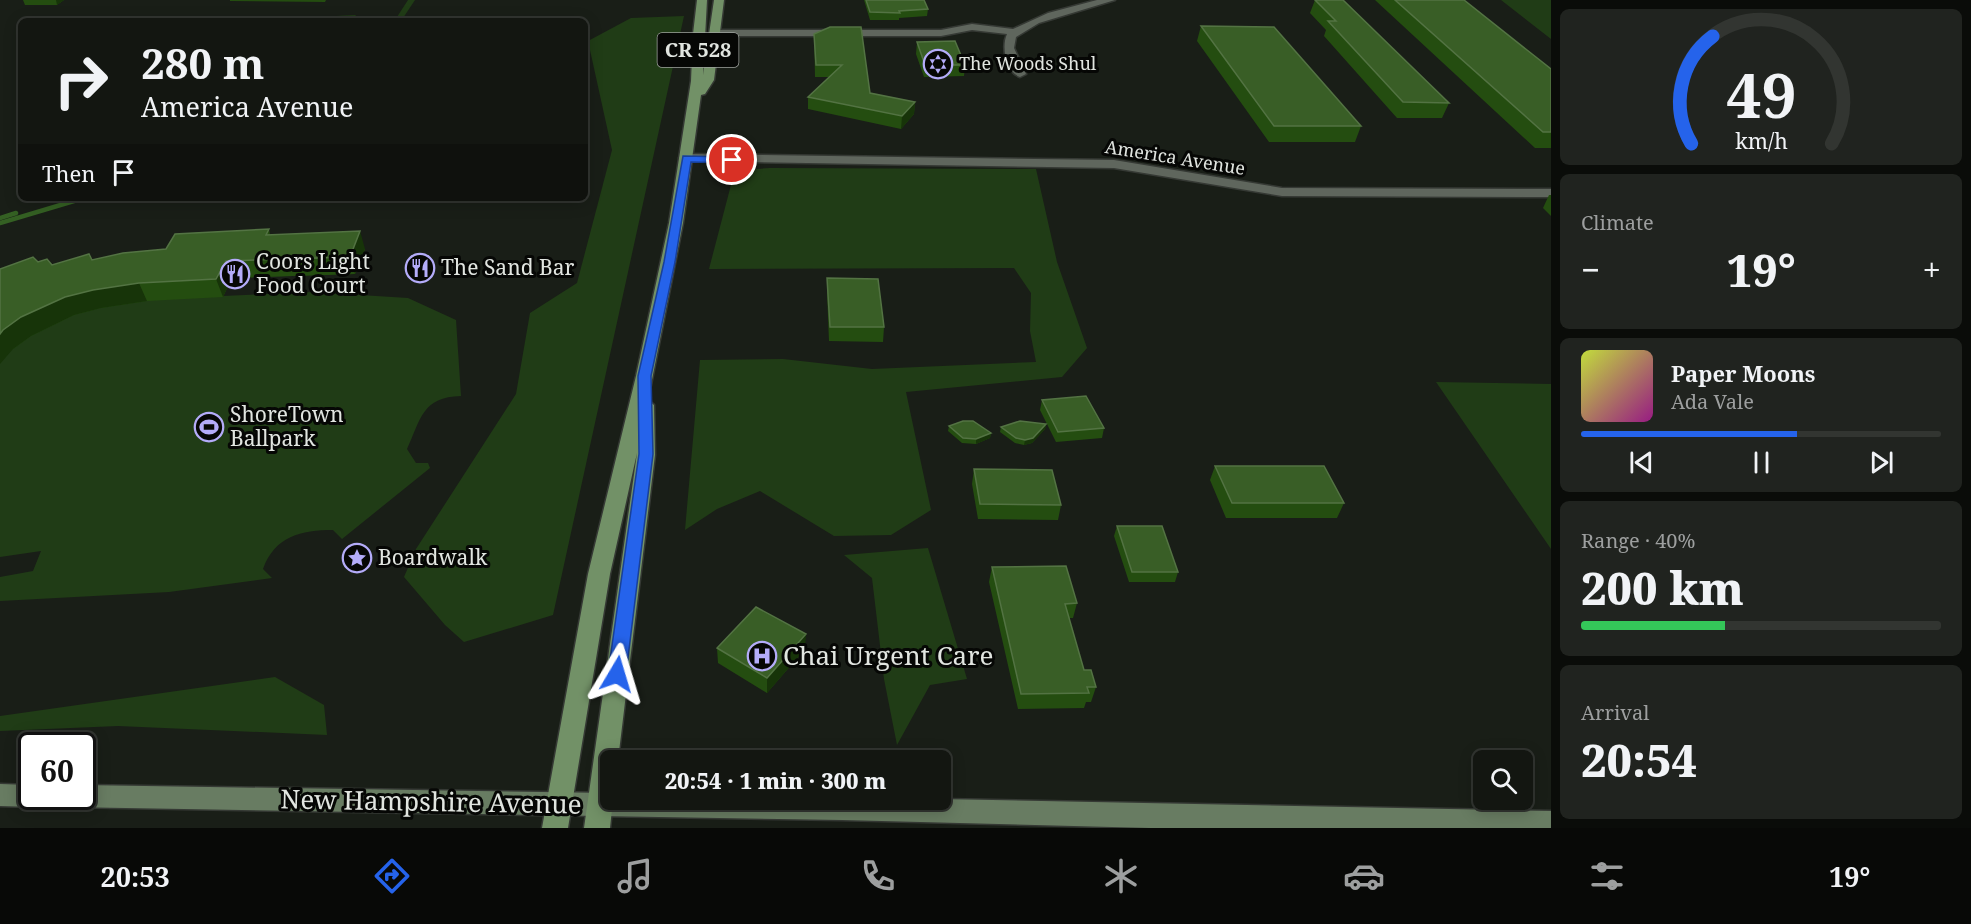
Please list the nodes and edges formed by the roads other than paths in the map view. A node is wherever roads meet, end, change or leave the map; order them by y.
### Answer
1 (702, 0) edge
2 (719, 0) edge
3 (1110, 0) edge
4 (1014, 32) junction
5 (716, 33) junction
6 (1020, 74) dead end
7 (695, 99) junction
8 (686, 159) junction
9 (1551, 193) edge
10 (645, 376) junction
11 (0, 795) edge
12 (18, 796) edge
13 (96, 797) edge
14 (557, 816) edge
15 (598, 816) edge
16 (1551, 823) edge
17 (1527, 825) edge

1 - 7 main road, CR 528
2 - 5 main road
3 - 4 street
4 - 5 street
4 - 6 street
5 - 7 main road
7 - 8 main road, CR 528
8 - 9 street, America Avenue
8 - 10 main road, CR 528
10 - 14 main road, CR 528
10 - 15 main road, CR 528
11 - 12 main road
13 - 14 main road, New Hampshire Avenue
14 - 15 main road, New Hampshire Avenue
15 - 17 main road, New Hampshire Avenue
16 - 17 main road, New Hampshire Avenue

